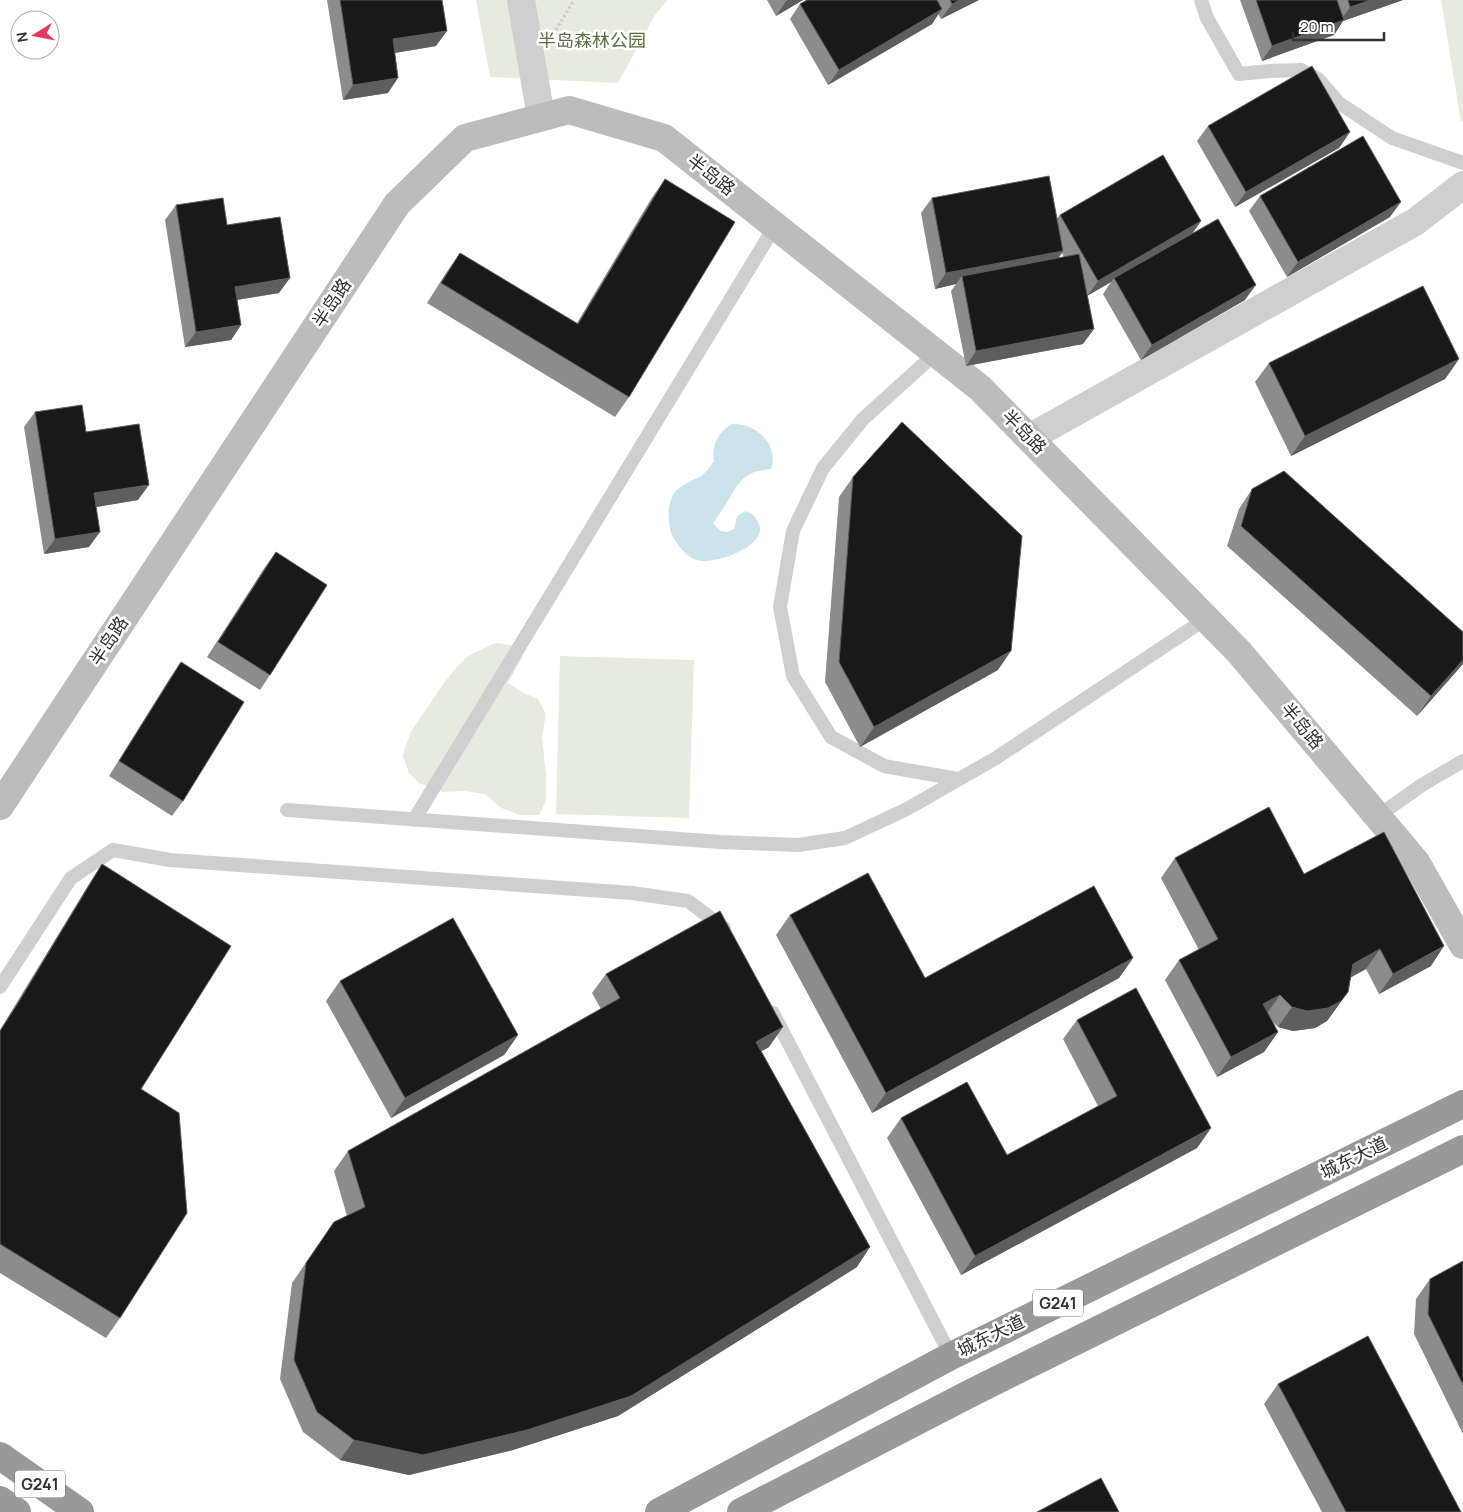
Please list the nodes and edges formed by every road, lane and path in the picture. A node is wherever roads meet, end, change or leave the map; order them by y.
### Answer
1 (521, 0) edge
2 (1201, 0) edge
3 (541, 118) junction
4 (1463, 163) edge
5 (1463, 185) edge
6 (775, 226) junction
7 (936, 353) junction
8 (1029, 438) junction
9 (1207, 618) junction
10 (1463, 761) edge
11 (958, 780) junction
12 (0, 806) edge
13 (287, 810) dead end
14 (1378, 816) junction
15 (414, 820) junction
16 (735, 941) edge
17 (1463, 945) edge
18 (0, 987) edge
19 (767, 1003) edge
20 (1463, 1104) edge
21 (1463, 1149) edge
22 (951, 1356) junction
23 (0, 1456) edge
24 (0, 1500) edge
25 (17, 1512) edge
26 (80, 1512) edge
27 (659, 1512) edge
28 (741, 1512) edge

1 - 3 street
2 - 4 lane
3 - 6 street, 半岛路
3 - 12 street, 半岛路
5 - 8 street
6 - 7 street, 半岛路
6 - 15 lane
7 - 8 street, 半岛路
7 - 11 lane
8 - 9 street, 半岛路
9 - 11 lane
9 - 14 street, 半岛路
10 - 14 lane
11 - 15 lane
13 - 15 lane
14 - 17 street, 半岛路
16 - 18 lane
19 - 22 lane
20 - 22 highway, 城东大道 / G241
21 - 28 highway, G241
22 - 27 highway, 城东大道 / G241
23 - 26 highway, G241
24 - 25 highway, G241

